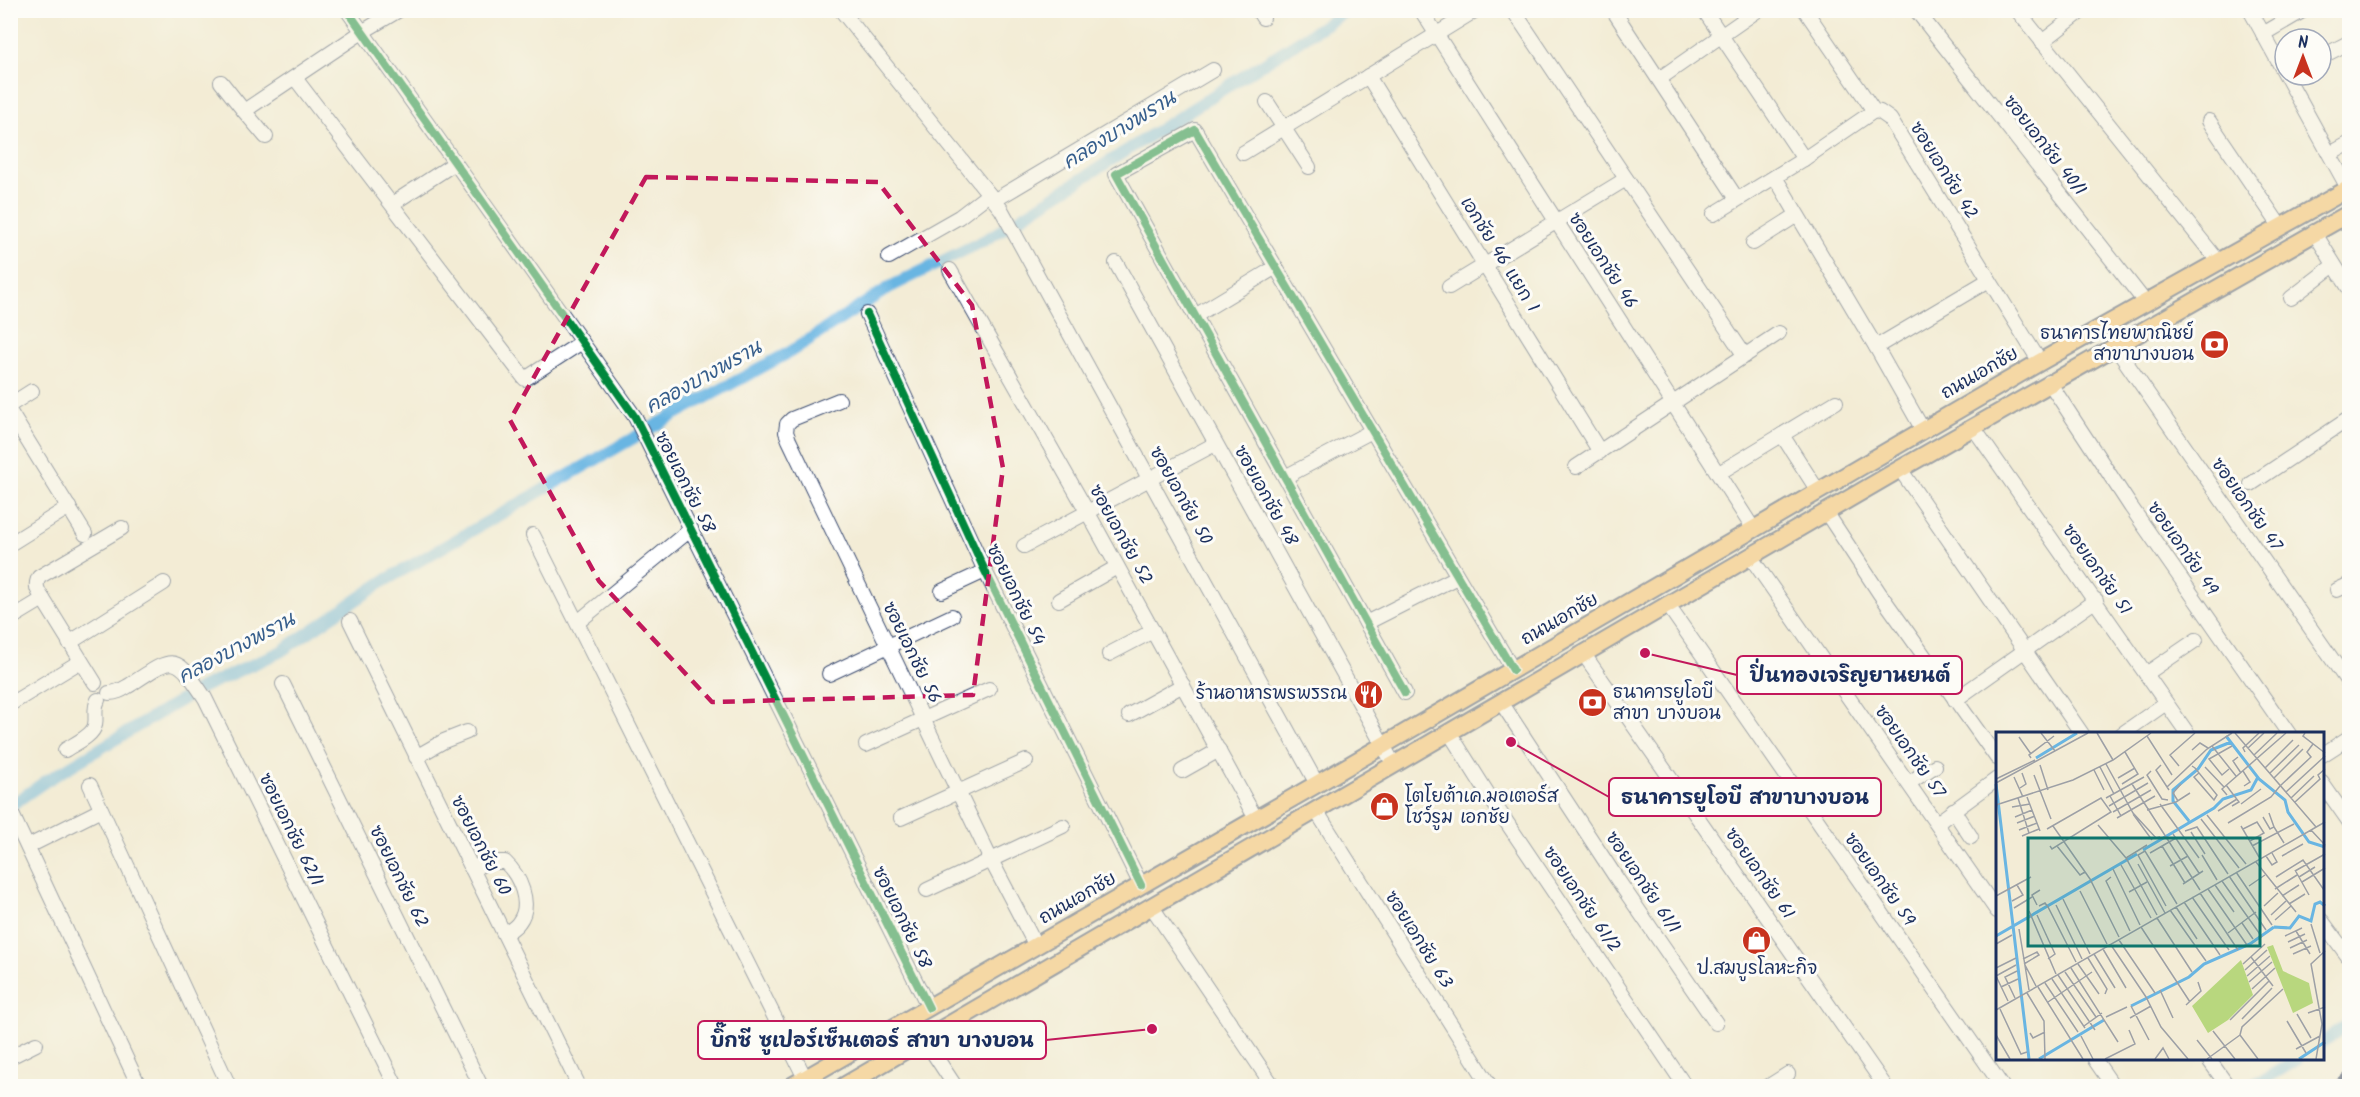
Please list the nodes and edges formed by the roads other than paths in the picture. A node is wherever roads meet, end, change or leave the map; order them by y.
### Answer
1 (347, 10) edge
2 (399, 10) edge
3 (841, 10) edge
4 (1421, 10) edge
5 (1476, 10) edge
6 (1513, 10) edge
7 (1613, 10) edge
8 (1704, 10) edge
9 (1758, 10) edge
10 (1805, 10) edge
11 (1916, 10) edge
12 (2017, 10) edge
13 (2083, 10) edge
14 (2250, 10) edge
15 (2304, 10) edge
16 (362, 32) junction
17 (2263, 33) junction
18 (1436, 35) junction
19 (1721, 36) junction
20 (2043, 42) junction
21 (2349, 42) edge
22 (2273, 51) edge
23 (2333, 51) edge
24 (1213, 70) dead end
25 (1368, 76) junction
26 (295, 78) junction
27 (1659, 79) junction
28 (221, 82) dead end
29 (2293, 87) edge
30 (1267, 102) dead end
31 (244, 111) junction
32 (1874, 111) junction
33 (2209, 121) dead end
34 (1284, 128) junction
35 (266, 137) dead end
36 (2349, 143) edge
37 (1243, 153) dead end
38 (2330, 154) junction
39 (1804, 159) junction
40 (455, 163) junction
41 (1309, 167) dead end
42 (1775, 177) junction
43 (1626, 179) junction
44 (2349, 188) edge
45 (1737, 199) junction
46 (995, 201) junction
47 (392, 204) junction
48 (2349, 213) edge
49 (1714, 214) dead end
50 (1797, 215) junction
51 (1556, 224) junction
52 (2280, 226) junction
53 (2314, 232) junction
54 (1754, 243) dead end
55 (889, 257) dead end
56 (2218, 261) junction
57 (1116, 263) dead end
58 (2334, 265) junction
59 (1485, 266) junction
60 (1276, 267) junction
61 (950, 270) dead end
62 (1989, 280) junction
63 (1449, 287) dead end
64 (2349, 290) edge
65 (2291, 298) dead end
66 (2145, 302) junction
67 (867, 314) dead end
68 (1195, 316) junction
69 (1779, 333) dead end
70 (582, 342) junction
71 (2114, 345) junction
72 (1876, 347) junction
73 (1745, 356) junction
74 (2040, 362) junction
75 (2049, 382) junction
76 (32, 391) dead end
77 (839, 400) dead end
78 (1836, 402) dead end
79 (1674, 403) junction
80 (10, 405) edge
81 (10, 412) edge
82 (2349, 418) edge
83 (1973, 427) junction
84 (1923, 430) junction
85 (1372, 431) junction
86 (1782, 435) junction
87 (1215, 444) junction
88 (1934, 449) junction
89 (1600, 452) junction
90 (1576, 467) dead end
91 (1900, 469) junction
92 (1719, 473) junction
93 (1285, 477) junction
94 (1150, 480) junction
95 (2251, 484) dead end
96 (1818, 491) junction
97 (69, 507) junction
98 (1826, 512) junction
99 (1088, 513) junction
100 (122, 528) dead end
101 (691, 529) junction
102 (1754, 530) junction
103 (85, 534) dead end
104 (533, 535) dead end
105 (11, 543) edge
106 (1024, 546) dead end
107 (1750, 556) junction
108 (1117, 567) junction
109 (986, 571) junction
110 (1457, 577) junction
111 (164, 583) dead end
112 (942, 591) dead end
113 (43, 599) junction
114 (1059, 600) dead end
115 (2096, 600) junction
116 (1667, 604) junction
117 (952, 616) dead end
118 (10, 619) edge
119 (350, 621) dead end
120 (578, 622) junction
121 (1366, 623) junction
122 (1153, 631) junction
123 (2196, 640) dead end
124 (69, 643) junction
125 (888, 646) junction
126 (2024, 651) junction
127 (1583, 653) junction
128 (1109, 654) dead end
129 (81, 661) junction
130 (1513, 670) junction
131 (829, 674) dead end
132 (2146, 674) junction
133 (283, 684) dead end
134 (1183, 685) junction
135 (2349, 685) edge
136 (989, 689) dead end
137 (1405, 693) dead end
138 (104, 697) junction
139 (1955, 700) junction
140 (1501, 702) junction
141 (12, 703) dead end
142 (2166, 703) junction
143 (1129, 715) dead end
144 (922, 718) junction
145 (467, 732) dead end
146 (1449, 732) junction
147 (2081, 732) edge
148 (2125, 732) edge
149 (2187, 732) edge
150 (2288, 732) edge
151 (2349, 737) edge
152 (866, 745) dead end
153 (1382, 745) junction
154 (65, 750) dead end
155 (1219, 750) junction
156 (2324, 754) edge
157 (1996, 757) edge
158 (416, 758) junction
159 (1026, 761) dead end
160 (1394, 765) junction
161 (1935, 766) dead end
162 (1182, 771) dead end
163 (1996, 780) edge
164 (1909, 783) junction
165 (1317, 784) junction
166 (90, 785) dead end
167 (2324, 786) edge
168 (959, 790) junction
169 (101, 810) junction
170 (1953, 810) junction
171 (11, 812) edge
172 (1317, 812) junction
173 (901, 818) dead end
174 (1256, 819) junction
175 (1937, 823) junction
176 (2349, 823) edge
177 (1063, 826) dead end
178 (1971, 837) dead end
179 (29, 846) junction
180 (991, 860) junction
181 (471, 868) junction
182 (1141, 885) junction
183 (927, 890) dead end
184 (1152, 907) junction
185 (1996, 910) edge
186 (2324, 924) edge
187 (505, 934) junction
188 (1036, 946) junction
189 (2349, 959) edge
190 (929, 1008) junction
191 (1716, 1023) dead end
192 (924, 1039) junction
193 (36, 1044) dead end
194 (10, 1057) edge
195 (2097, 1061) edge
196 (2211, 1061) edge
197 (1788, 1074) dead end
198 (798, 1082) edge
199 (2227, 1084) dead end
200 (138, 1086) edge
201 (229, 1086) edge
202 (396, 1086) edge
203 (481, 1086) edge
204 (579, 1086) edge
205 (844, 1086) edge
206 (956, 1086) edge
207 (1272, 1086) edge
208 (1491, 1086) edge
209 (1685, 1086) edge
210 (1770, 1086) edge
211 (1885, 1086) edge
212 (2002, 1086) edge
213 (2113, 1086) edge

1 - 16 street, ซอยเอกชัย 58
2 - 16 street
3 - 46 street, ซอยเอกชัย 50
4 - 18 street, ซอยเอกชัย 46
5 - 18 street
6 - 43 street
7 - 27 street
8 - 19 street
9 - 19 street
10 - 32 street, ซอยเอกชัย 42
11 - 66 street, ซอยเอกชัย 40/1
12 - 20 street
13 - 20 street
14 - 17 street
15 - 17 street
16 - 26 street
16 - 40 street, ซอยเอกชัย 58
17 - 22 street
18 - 25 street
18 - 51 street, ซอยเอกชัย 46
19 - 27 street
19 - 39 street
20 - 56 street
21 - 23 street
24 - 46 street
25 - 34 street
25 - 59 street, เอกชัย 46 แยก 1
26 - 31 street
26 - 47 street
27 - 45 street
28 - 31 street
29 - 38 street
30 - 34 street
31 - 35 street
32 - 39 street
32 - 62 street, ซอยเอกชัย 42
33 - 52 street
34 - 37 street
34 - 41 street
36 - 38 street
38 - 44 street
39 - 42 street
40 - 47 street
40 - 70 street, ซอยเอกชัย 58
42 - 45 street
42 - 50 street
43 - 51 street
43 - 73 street
44 - 52 main road, ถนนเอกชัย
45 - 49 street
46 - 55 street
46 - 94 street, ซอยเอกชัย 50
47 - 70 street
48 - 53 main road
50 - 54 street
50 - 72 street
51 - 59 street
51 - 79 street, ซอยเอกชัย 46
52 - 56 main road, ถนนเอกชัย
53 - 58 street
53 - 71 main road
56 - 66 main road, ถนนเอกชัย
57 - 87 street, ซอยเอกชัย 48
58 - 64 street
58 - 65 street
59 - 63 street
59 - 89 street, เอกชัย 46 แยก 1
60 - 68 street
60 - 68 street
60 - 85 street
61 - 99 street, ซอยเอกชัย 52
62 - 72 street
62 - 74 street, ซอยเอกชัย 42
66 - 74 main road, ถนนเอกชัย
67 - 109 street, ซอยเอกชัย 54
68 - 93 street
69 - 73 street
70 - 101 street, ซอยเอกชัย 58
71 - 75 main road
71 - 135 street, ซอยเอกชัย 47
72 - 84 street
73 - 79 street
74 - 84 main road, ถนนเอกชัย
75 - 83 main road
75 - 150 street, ซอยเอกชัย 49
76 - 80 street
77 - 125 street, ซอยเอกชัย 56
78 - 86 street
79 - 89 street
79 - 92 street, ซอยเอกชัย 46
81 - 97 street
82 - 95 street
83 - 88 main road
83 - 115 street, ซอยเอกชัย 51
84 - 88 main road
84 - 96 main road, ถนนเอกชัย
85 - 93 street
85 - 110 street
86 - 92 street
86 - 96 street
87 - 94 street
87 - 153 street, ซอยเอกชัย 48
88 - 91 main road
89 - 90 street
91 - 98 main road
91 - 126 street
92 - 102 street, ซอยเอกชัย 46
93 - 121 street
94 - 99 street
94 - 165 street, ซอยเอกชัย 50
96 - 102 main road, ถนนเอกชัย
97 - 103 street
97 - 105 street
98 - 107 main road
98 - 139 street
99 - 106 street
99 - 108 street, ซอยเอกชัย 52
100 - 113 street
101 - 120 street
101 - 190 street, ซอยเอกชัย 58
102 - 130 main road, ถนนเอกชัย
104 - 120 street
107 - 116 main road
107 - 164 street, ซอยเอกชัย 57
108 - 114 street
108 - 122 street, ซอยเอกชัย 52
109 - 112 street
109 - 182 street, ซอยเอกชัย 54
110 - 121 street
110 - 130 street
111 - 124 street
113 - 118 street
113 - 124 street
115 - 126 street
115 - 132 street, ซอยเอกชัย 51
116 - 127 main road
116 - 212 street, ซอยเอกชัย 59
117 - 125 street
119 - 158 street, ซอยเอกชัย 60
120 - 198 street
121 - 137 street
122 - 128 street
122 - 134 street, ซอยเอกชัย 52
123 - 132 street
124 - 129 street
125 - 131 street
125 - 144 street, ซอยเอกชัย 56
126 - 139 street
126 - 147 street
127 - 140 main road
127 - 211 street, ซอยเอกชัย 61
129 - 138 street
129 - 141 street
130 - 153 main road, ถนนเอกชัย
132 - 142 street, ซอยเอกชัย 51
133 - 203 street, ซอยเอกชัย 62
134 - 143 street
134 - 155 street, ซอยเอกชัย 52
136 - 144 street
138 - 154 street
138 - 202 street, ซอยเอกชัย 62/1
139 - 157 street
140 - 146 main road
140 - 191 street, ซอยเอกชัย 61/1
142 - 148 street
142 - 149 street, ซอยเอกชัย 51
144 - 152 street
144 - 168 street, ซอยเอกชัย 56
145 - 158 street
146 - 160 main road
146 - 209 street, ซอยเอกชัย 61/2
151 - 156 street
153 - 160 street, ซอยเอกชัย 48
153 - 165 main road, ถนนเอกชัย
155 - 162 street
155 - 174 street, ซอยเอกชัย 52
158 - 181 street, ซอยเอกชัย 60
159 - 168 street
160 - 172 main road
161 - 164 street
163 - 170 street
164 - 175 street, ซอยเอกชัย 57
165 - 174 main road, ถนนเอกชัย
166 - 169 street
167 - 176 street
168 - 173 street
168 - 180 street, ซอยเอกชัย 56
169 - 179 street
169 - 201 street
170 - 175 street
170 - 178 street
171 - 179 street
172 - 184 main road
172 - 208 street, ซอยเอกชัย 63
174 - 182 main road, ถนนเอกชัย
175 - 185 street, ซอยเอกชัย 57
177 - 180 street
179 - 200 street
180 - 183 street
180 - 188 street, ซอยเอกชัย 56
181 - 187 street, ซอยเอกชัย 60
181 - 187 street
182 - 188 main road, ถนนเอกชัย
184 - 192 main road
184 - 207 street
186 - 189 street
187 - 204 street, ซอยเอกชัย 60
188 - 190 main road, ถนนเอกชัย
190 - 198 main road, ถนนเอกชัย
192 - 205 main road
192 - 206 street
193 - 194 street
195 - 213 street
196 - 199 street
197 - 210 street

